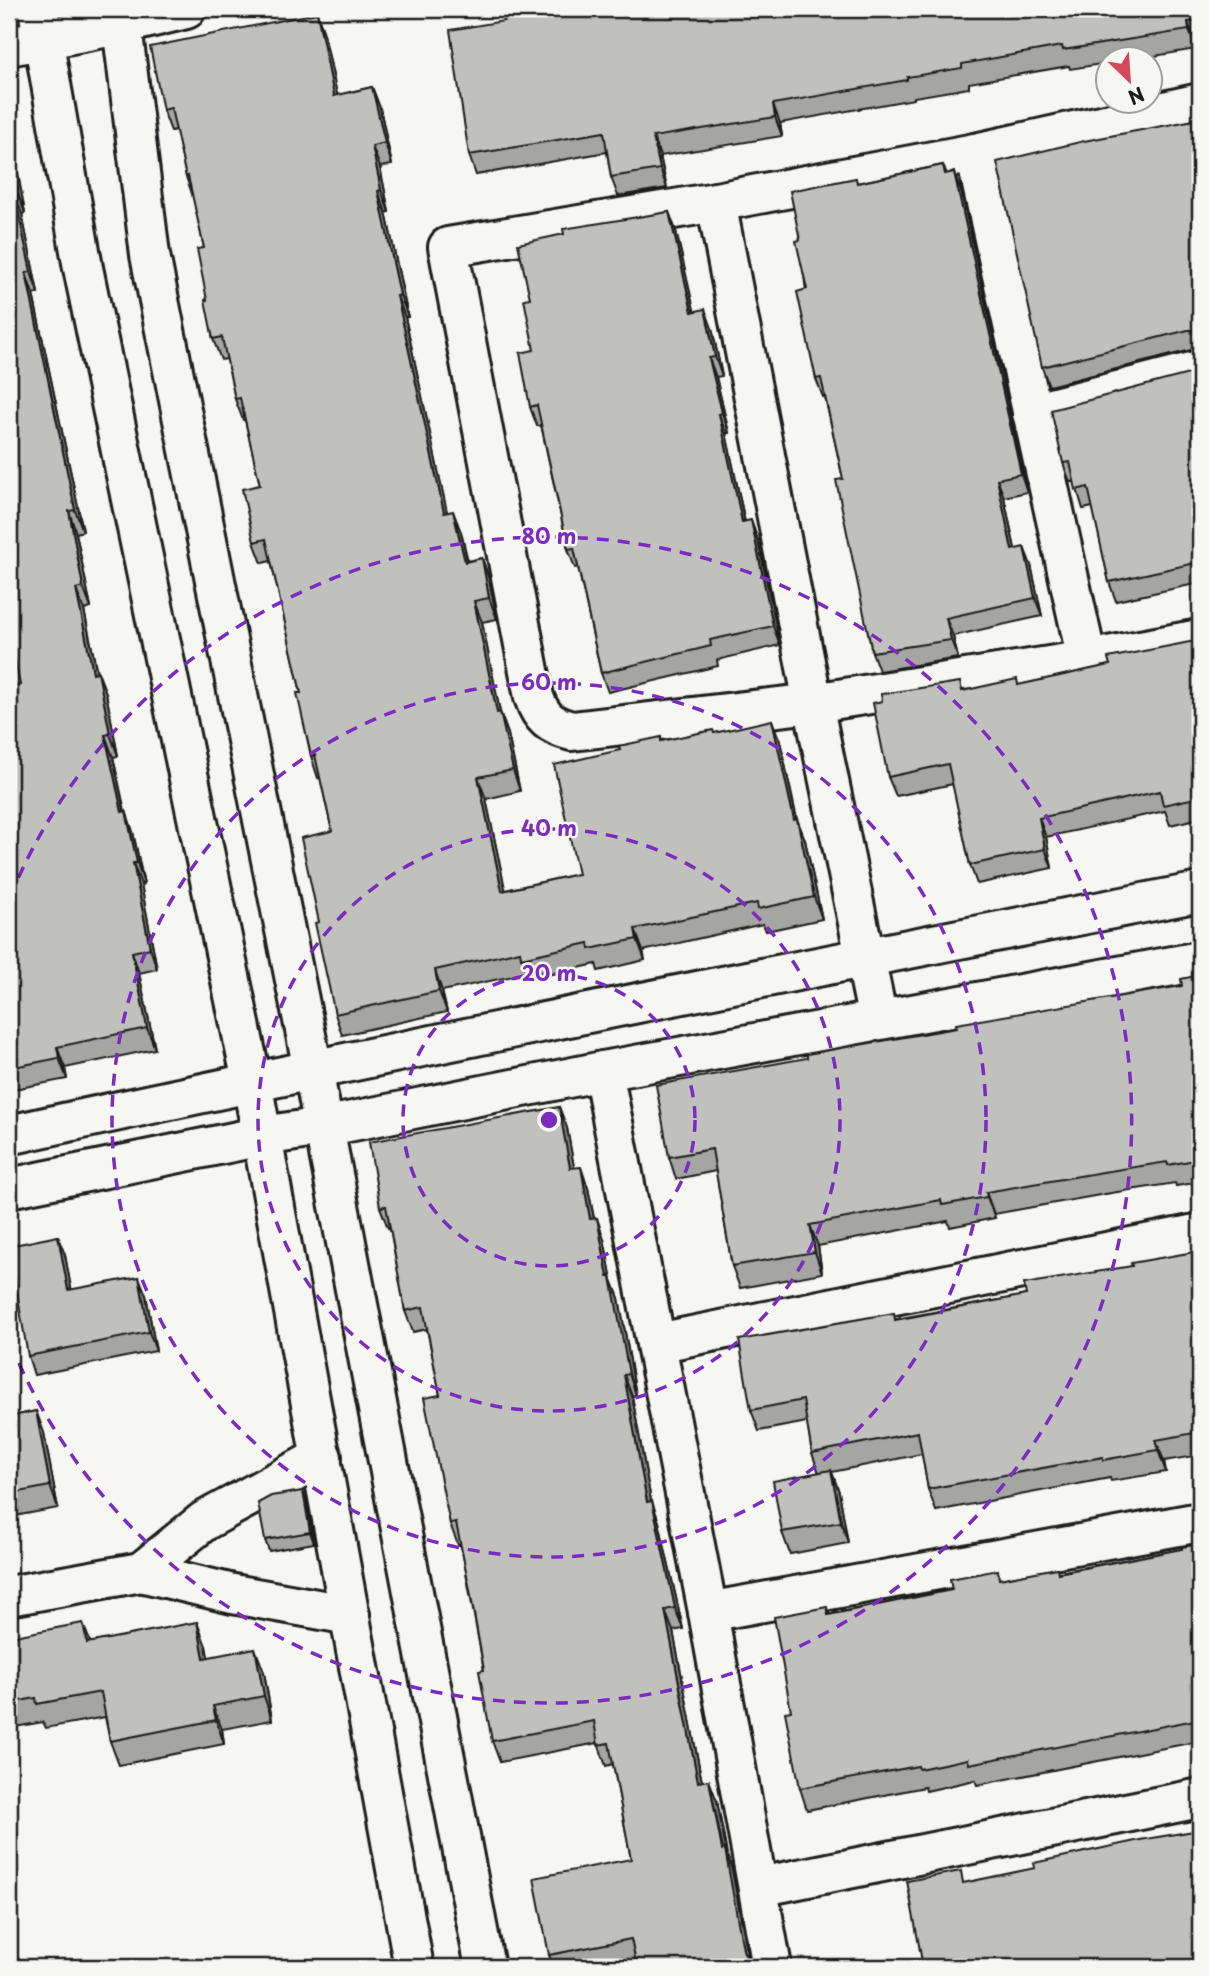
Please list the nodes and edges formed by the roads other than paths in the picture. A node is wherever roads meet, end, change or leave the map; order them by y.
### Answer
1 (186, 9) edge
2 (122, 16) edge
3 (32, 27) edge
4 (1200, 103) edge
5 (975, 153) junction
6 (716, 202) junction
7 (1200, 370) edge
8 (1032, 413) junction
9 (1200, 639) edge
10 (1087, 660) junction
11 (813, 703) junction
12 (1200, 892) edge
13 (866, 957) junction
14 (1200, 961) edge
15 (878, 1020) junction
16 (313, 1070) junction
17 (603, 1071) junction
18 (252, 1082) junction
19 (323, 1127) junction
20 (9, 1135) edge
21 (262, 1136) junction
22 (9, 1188) edge
23 (1200, 1233) edge
24 (657, 1343) junction
25 (322, 1457) junction
26 (1200, 1522) edge
27 (141, 1572) junction
28 (9, 1596) edge
29 (708, 1612) junction
30 (350, 1615) junction
31 (1200, 1798) edge
32 (759, 1887) junction
33 (414, 1967) edge
34 (485, 1967) edge
35 (772, 1967) edge

1 - 2 street
2 - 3 street
2 - 16 street
3 - 18 street
4 - 5 street
5 - 6 street
5 - 8 street
6 - 11 street
6 - 11 street
7 - 8 street
8 - 10 street
9 - 10 street
10 - 11 street
11 - 13 street
12 - 13 street
13 - 15 street
13 - 16 street
14 - 15 street
15 - 17 street
16 - 18 street
16 - 19 street
17 - 19 street
17 - 24 street
18 - 20 street
18 - 21 street
19 - 21 street
19 - 34 street
21 - 22 street
21 - 25 street
23 - 24 street
24 - 29 street
25 - 27 street
25 - 30 street
26 - 29 street
27 - 28 street
27 - 30 street
29 - 32 street
30 - 33 street
31 - 32 street
32 - 35 street

